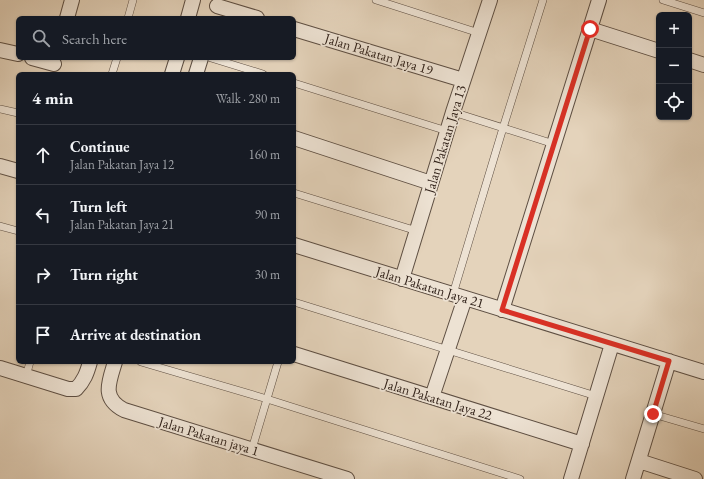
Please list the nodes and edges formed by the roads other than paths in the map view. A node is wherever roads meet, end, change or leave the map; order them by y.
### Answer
1 (72, 0) edge
2 (133, 0) edge
3 (193, 0) edge
4 (376, 0) edge
5 (490, 0) edge
6 (543, 0) edge
7 (599, 0) edge
8 (663, 0) edge
9 (216, 8) edge
10 (704, 13) edge
11 (68, 16) edge
12 (129, 16) edge
13 (189, 16) edge
14 (249, 16) edge
15 (590, 29) junction
16 (296, 30) edge
17 (479, 33) junction
18 (0, 50) edge
19 (656, 50) edge
20 (16, 54) edge
21 (38, 60) edge
22 (116, 60) edge
23 (176, 60) edge
24 (200, 60) edge
25 (218, 60) edge
26 (692, 61) edge
27 (54, 65) edge
28 (704, 65) edge
29 (113, 72) edge
30 (173, 72) edge
31 (197, 72) edge
32 (256, 72) edge
33 (463, 80) junction
34 (296, 84) edge
35 (0, 108) edge
36 (16, 112) edge
37 (453, 112) junction
38 (503, 128) junction
39 (447, 131) junction
40 (296, 139) edge
41 (554, 144) junction
42 (0, 166) edge
43 (16, 170) edge
44 (432, 183) junction
45 (296, 194) edge
46 (0, 226) edge
47 (16, 230) edge
48 (417, 232) junction
49 (296, 246) edge
50 (402, 279) junction
51 (459, 296) junction
52 (296, 303) edge
53 (502, 310) junction
54 (612, 344) junction
55 (448, 350) junction
56 (296, 355) edge
57 (669, 361) junction
58 (29, 364) edge
59 (89, 364) edge
60 (114, 364) edge
61 (148, 364) edge
62 (277, 364) edge
63 (0, 368) edge
64 (704, 372) edge
65 (26, 376) junction
66 (596, 396) junction
67 (432, 397) junction
68 (267, 400) junction
69 (653, 414) junction
70 (704, 429) edge
71 (582, 444) junction
72 (252, 449) junction
73 (639, 461) junction
74 (347, 479) edge
75 (520, 479) edge
76 (571, 479) edge
77 (633, 479) edge
78 (695, 479) edge

1 - 11 street
2 - 12 lane
3 - 13 street
4 - 17 lane
5 - 17 street, Jalan Pakatan Jaya 13
6 - 38 lane
7 - 15 street
8 - 10 lane
9 - 14 street
15 - 19 street
15 - 41 street
16 - 33 street, Jalan Pakatan Jaya 19
17 - 33 street, Jalan Pakatan Jaya 13
18 - 20 street
21 - 27 street
22 - 29 lane
23 - 30 street
24 - 31 street
25 - 32 lane
26 - 28 street
33 - 37 street, Jalan Pakatan Jaya 13
34 - 39 lane
35 - 36 lane
37 - 38 lane
37 - 39 street, Jalan Pakatan Jaya 13
38 - 41 lane
38 - 51 lane
39 - 44 street, Jalan Pakatan Jaya 13
40 - 44 street
41 - 53 street
42 - 43 street
44 - 48 street, Jalan Pakatan Jaya 13
45 - 48 lane
46 - 47 lane
48 - 50 street, Jalan Pakatan Jaya 13
49 - 50 street, Jalan Pakatan Jaya 21
50 - 51 street, Jalan Pakatan Jaya 21
51 - 53 street, Jalan Pakatan Jaya 21
51 - 55 street
52 - 55 lane
53 - 54 street, Jalan Pakatan Jaya 21
54 - 57 street, Jalan Pakatan Jaya 21
54 - 66 street
55 - 66 lane
55 - 67 street
56 - 67 street, Jalan Pakatan Jaya 22
57 - 64 street, Jalan Pakatan Jaya 21
57 - 69 street
58 - 65 lane
59 - 65 street
60 - 72 street, Jalan Pakatan jaya 1
61 - 68 lane
62 - 68 lane
63 - 65 street
66 - 71 street
67 - 71 street, Jalan Pakatan Jaya 22
68 - 72 lane
68 - 75 lane
69 - 70 lane
69 - 73 street
71 - 76 street
72 - 74 street, Jalan Pakatan jaya 1
73 - 77 street
73 - 78 street

